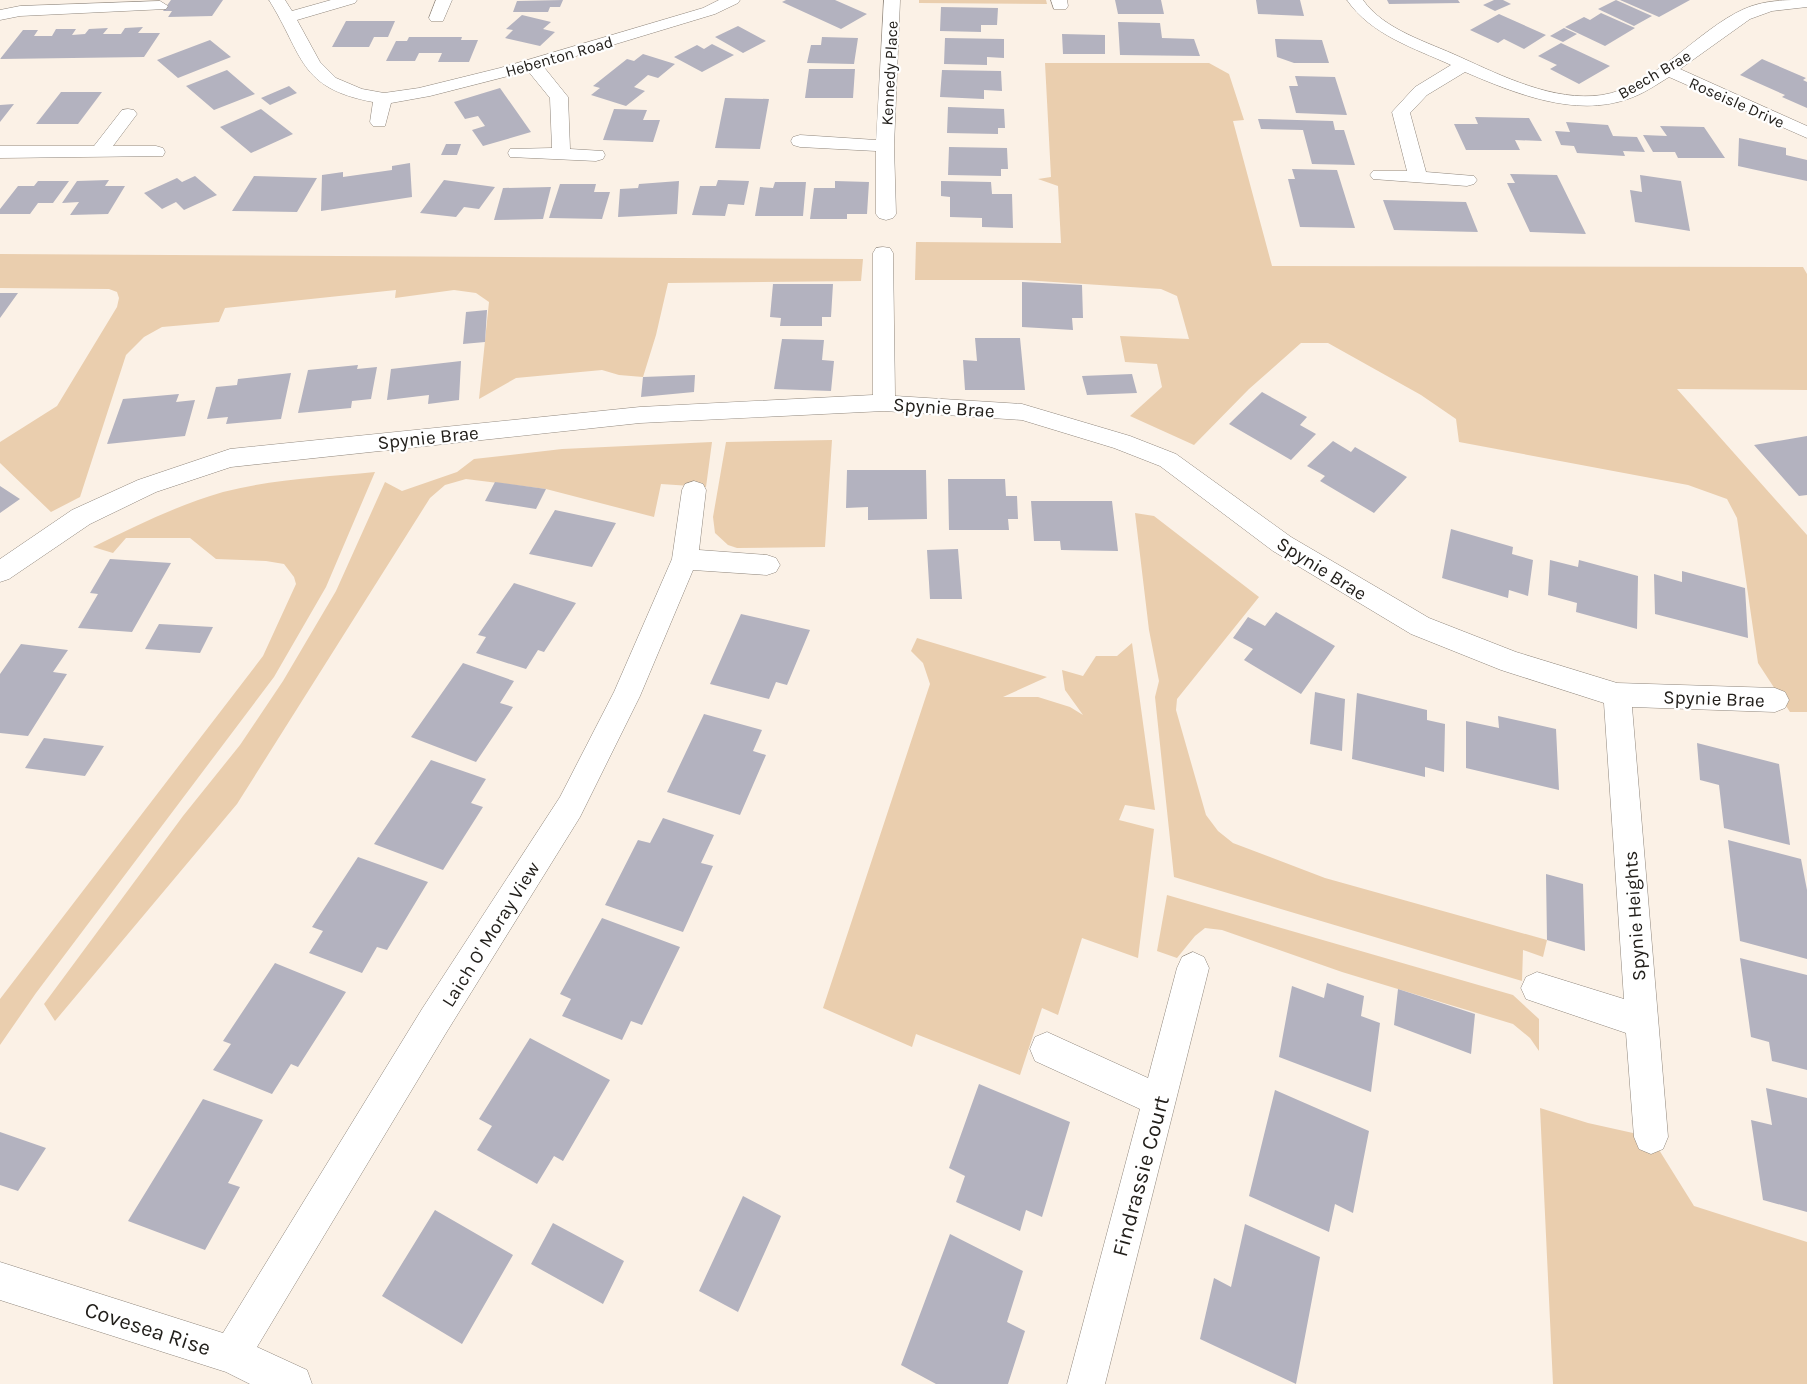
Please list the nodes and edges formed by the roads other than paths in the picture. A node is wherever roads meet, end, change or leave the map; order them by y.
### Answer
1 (277, 0) edge
2 (349, 0) edge
3 (444, 0) edge
4 (732, 0) edge
5 (892, 0) edge
6 (1355, 0) edge
7 (1807, 2) edge
8 (160, 6) dead end
9 (0, 15) edge
10 (289, 17) junction
11 (438, 18) dead end
12 (533, 65) junction
13 (1464, 65) junction
14 (1667, 70) junction
15 (383, 98) junction
16 (128, 114) dead end
17 (379, 122) dead end
18 (1807, 133) edge
19 (800, 141) dead end
20 (885, 146) junction
21 (0, 152) edge
22 (99, 152) junction
23 (156, 152) dead end
24 (517, 153) dead end
25 (561, 154) junction
26 (596, 154) dead end
27 (1380, 175) dead end
28 (1418, 177) junction
29 (1467, 180) dead end
30 (886, 214) dead end
31 (883, 253) dead end
32 (884, 403) junction
33 (694, 490) dead end
34 (685, 559) junction
35 (767, 565) dead end
36 (0, 572) edge
37 (1617, 696) junction
38 (1775, 700) dead end
39 (1193, 968) dead end
40 (1537, 988) dead end
41 (1642, 1021) junction
42 (1047, 1049) dead end
43 (1160, 1101) junction
44 (1651, 1136) dead end
45 (0, 1281) edge
46 (231, 1355) junction
47 (293, 1384) edge
48 (1086, 1384) edge

1 - 10 street, Hebenton Road
2 - 10 street
3 - 11 street
4 - 12 street, Hebenton Road
5 - 20 street, Kennedy Place
6 - 13 street, Beech Brae
7 - 14 street, Beech Brae
8 - 9 street
10 - 15 street, Hebenton Road
12 - 15 street, Hebenton Road
12 - 25 street
13 - 14 street, Beech Brae
13 - 28 street
14 - 18 street, Roseisle Drive
15 - 17 street
16 - 22 street
19 - 20 street, Kennedy Place
20 - 30 street, Kennedy Place
21 - 22 street
22 - 23 street
24 - 25 street
25 - 26 street
27 - 28 street
28 - 29 street
31 - 32 street, Spynie Brae
32 - 36 street, Spynie Brae
32 - 37 street, Spynie Brae
33 - 34 street, Laich O' Moray View
34 - 35 street
34 - 46 street, Laich O' Moray View
37 - 38 street, Spynie Brae
37 - 41 street, Spynie Heights
39 - 43 street, Findrassie Court
40 - 41 street
41 - 44 street, Spynie Heights
42 - 43 street
43 - 48 street, Findrassie Court
45 - 46 street, Covesea Rise
46 - 47 street, Covesea Rise

